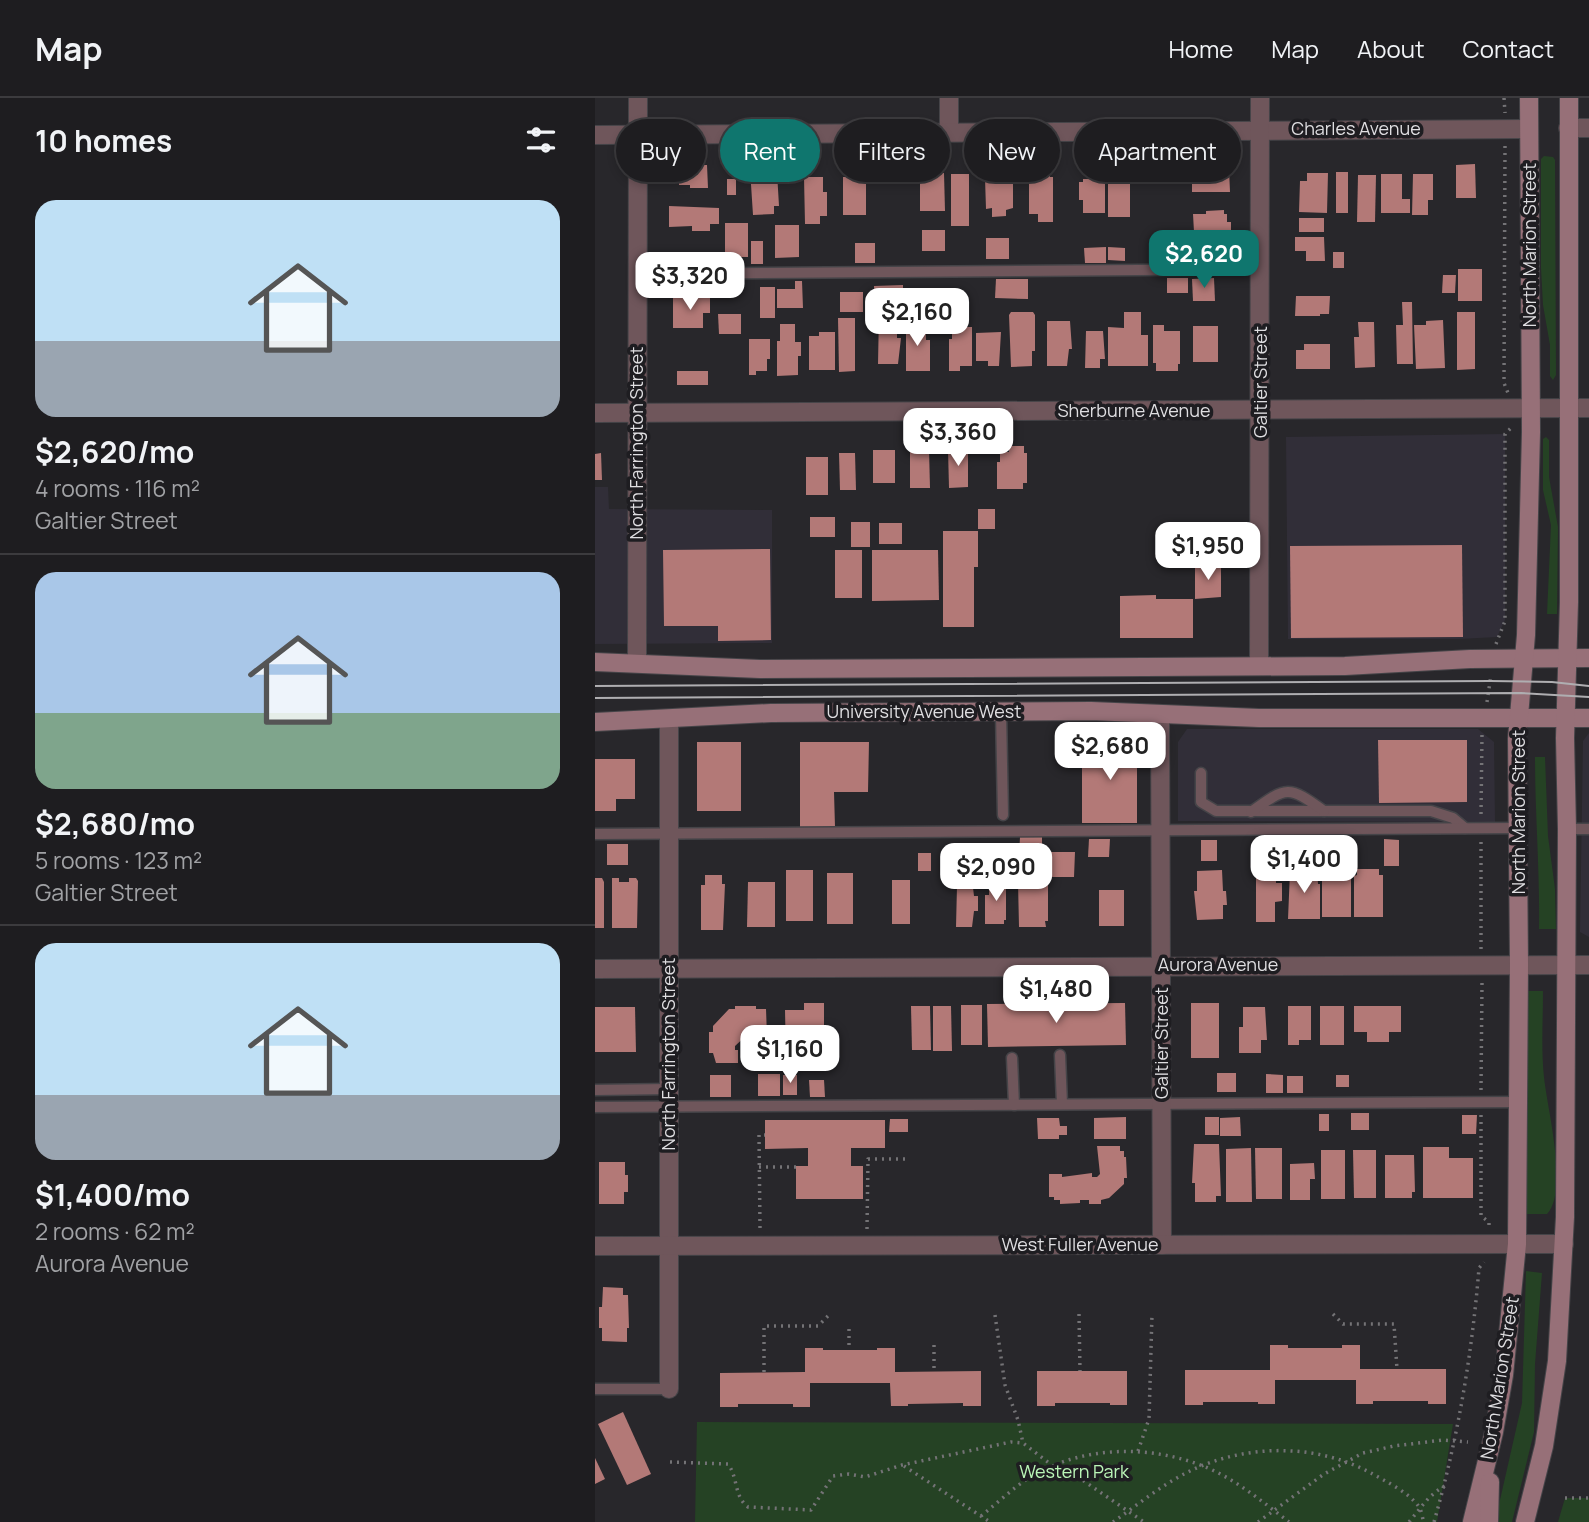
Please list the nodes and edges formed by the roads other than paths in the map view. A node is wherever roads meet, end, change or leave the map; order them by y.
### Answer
1 (638, 98) edge
2 (949, 98) edge
3 (1260, 98) edge
4 (1529, 98) edge
5 (1569, 98) edge
6 (638, 119) edge
7 (949, 119) edge
8 (1568, 128) junction
9 (1589, 128) edge
10 (1529, 129) junction
11 (1260, 130) junction
12 (950, 131) edge
13 (834, 132) edge
14 (706, 134) edge
15 (595, 135) edge
16 (616, 135) edge
17 (638, 182) edge
18 (1260, 269) junction
19 (637, 274) junction
20 (1568, 408) junction
21 (1589, 408) edge
22 (1531, 409) junction
23 (1261, 411) junction
24 (595, 413) edge
25 (637, 413) junction
26 (1589, 658) edge
27 (1524, 659) junction
28 (1568, 659) junction
29 (595, 662) edge
30 (637, 663) junction
31 (1259, 666) junction
32 (1001, 712) junction
33 (1160, 715) junction
34 (1565, 718) junction
35 (1589, 718) edge
36 (669, 719) junction
37 (1519, 719) junction
38 (595, 722) edge
39 (1201, 772) dead end
40 (1325, 811) junction
41 (1251, 812) junction
42 (1003, 816) dead end
43 (1465, 828) junction
44 (1518, 828) junction
45 (1567, 829) junction
46 (1589, 829) edge
47 (1161, 831) junction
48 (595, 834) edge
49 (669, 834) junction
50 (1519, 964) junction
51 (1567, 964) junction
52 (1161, 965) junction
53 (1589, 965) edge
54 (669, 968) junction
55 (595, 969) edge
56 (1060, 1055) dead end
57 (1012, 1058) dead end
58 (595, 1090) edge
59 (669, 1098) junction
60 (1518, 1102) junction
61 (1062, 1104) junction
62 (1162, 1104) junction
63 (1014, 1105) junction
64 (595, 1107) edge
65 (1517, 1244) junction
66 (1564, 1244) junction
67 (1162, 1245) junction
68 (595, 1246) edge
69 (669, 1246) junction
70 (669, 1389) joint
71 (595, 1390) edge
72 (1492, 1444) junction
73 (1472, 1522) edge
74 (1489, 1522) edge
75 (1525, 1522) edge

1 - 6 street, North Farrington Street
2 - 7 street
3 - 11 street, Galtier Street
4 - 10 main road, North Marion Street
5 - 8 main road
8 - 9 street
8 - 20 main road
10 - 11 street, Charles Avenue
10 - 22 main road, North Marion Street
11 - 12 street, Charles Avenue
11 - 18 street, Galtier Street
13 - 14 street, Charles Avenue
15 - 16 street, Charles Avenue
17 - 19 street, North Farrington Street
18 - 19 lane
18 - 23 street, Galtier Street
19 - 25 street, North Farrington Street
20 - 21 street, Sherburne Avenue
20 - 22 street, Sherburne Avenue
20 - 28 main road
22 - 23 street, Sherburne Avenue
22 - 27 main road, North Marion Street
23 - 25 street, Sherburne Avenue
23 - 31 street, Galtier Street
24 - 25 street, Sherburne Avenue
25 - 30 street, North Farrington Street
26 - 28 main road
27 - 28 main road
27 - 31 main road
27 - 37 main road, North Marion Street
28 - 34 main road
29 - 30 main road
30 - 31 main road
32 - 33 main road, University Avenue West
32 - 36 main road, University Avenue West
32 - 42 lane
33 - 37 main road, University Avenue West
33 - 47 street, Galtier Street
34 - 35 main road, University Avenue West
34 - 37 main road, University Avenue West
34 - 45 main road
36 - 38 main road, University Avenue West
36 - 49 street, North Farrington Street
37 - 44 main road, North Marion Street
39 - 41 lane
40 - 41 lane
40 - 41 lane
40 - 43 lane
43 - 44 lane
43 - 47 lane
44 - 50 main road, North Marion Street
45 - 46 lane
45 - 51 main road
47 - 49 lane
47 - 52 street, Galtier Street
48 - 49 lane
49 - 54 street, North Farrington Street
50 - 51 street, Aurora Avenue
50 - 52 street, Aurora Avenue
50 - 60 main road, North Marion Street
51 - 53 street, Aurora Avenue
51 - 66 main road
52 - 54 street, Aurora Avenue
52 - 62 street, Galtier Street
54 - 55 street, Aurora Avenue
54 - 59 street, North Farrington Street
56 - 61 lane
57 - 63 lane
58 - 59 lane
59 - 63 lane
59 - 64 lane
59 - 69 street, North Farrington Street
60 - 62 lane
60 - 65 main road, North Marion Street
61 - 62 lane
61 - 63 lane
62 - 67 street, Galtier Street
65 - 66 street, West Fuller Avenue
65 - 67 street, West Fuller Avenue
65 - 72 main road, North Marion Street
66 - 75 main road
67 - 69 street, West Fuller Avenue
68 - 69 street, West Fuller Avenue
69 - 70 street, North Farrington Street
70 - 71 lane
72 - 73 main road, North Marion Street
72 - 74 main road

